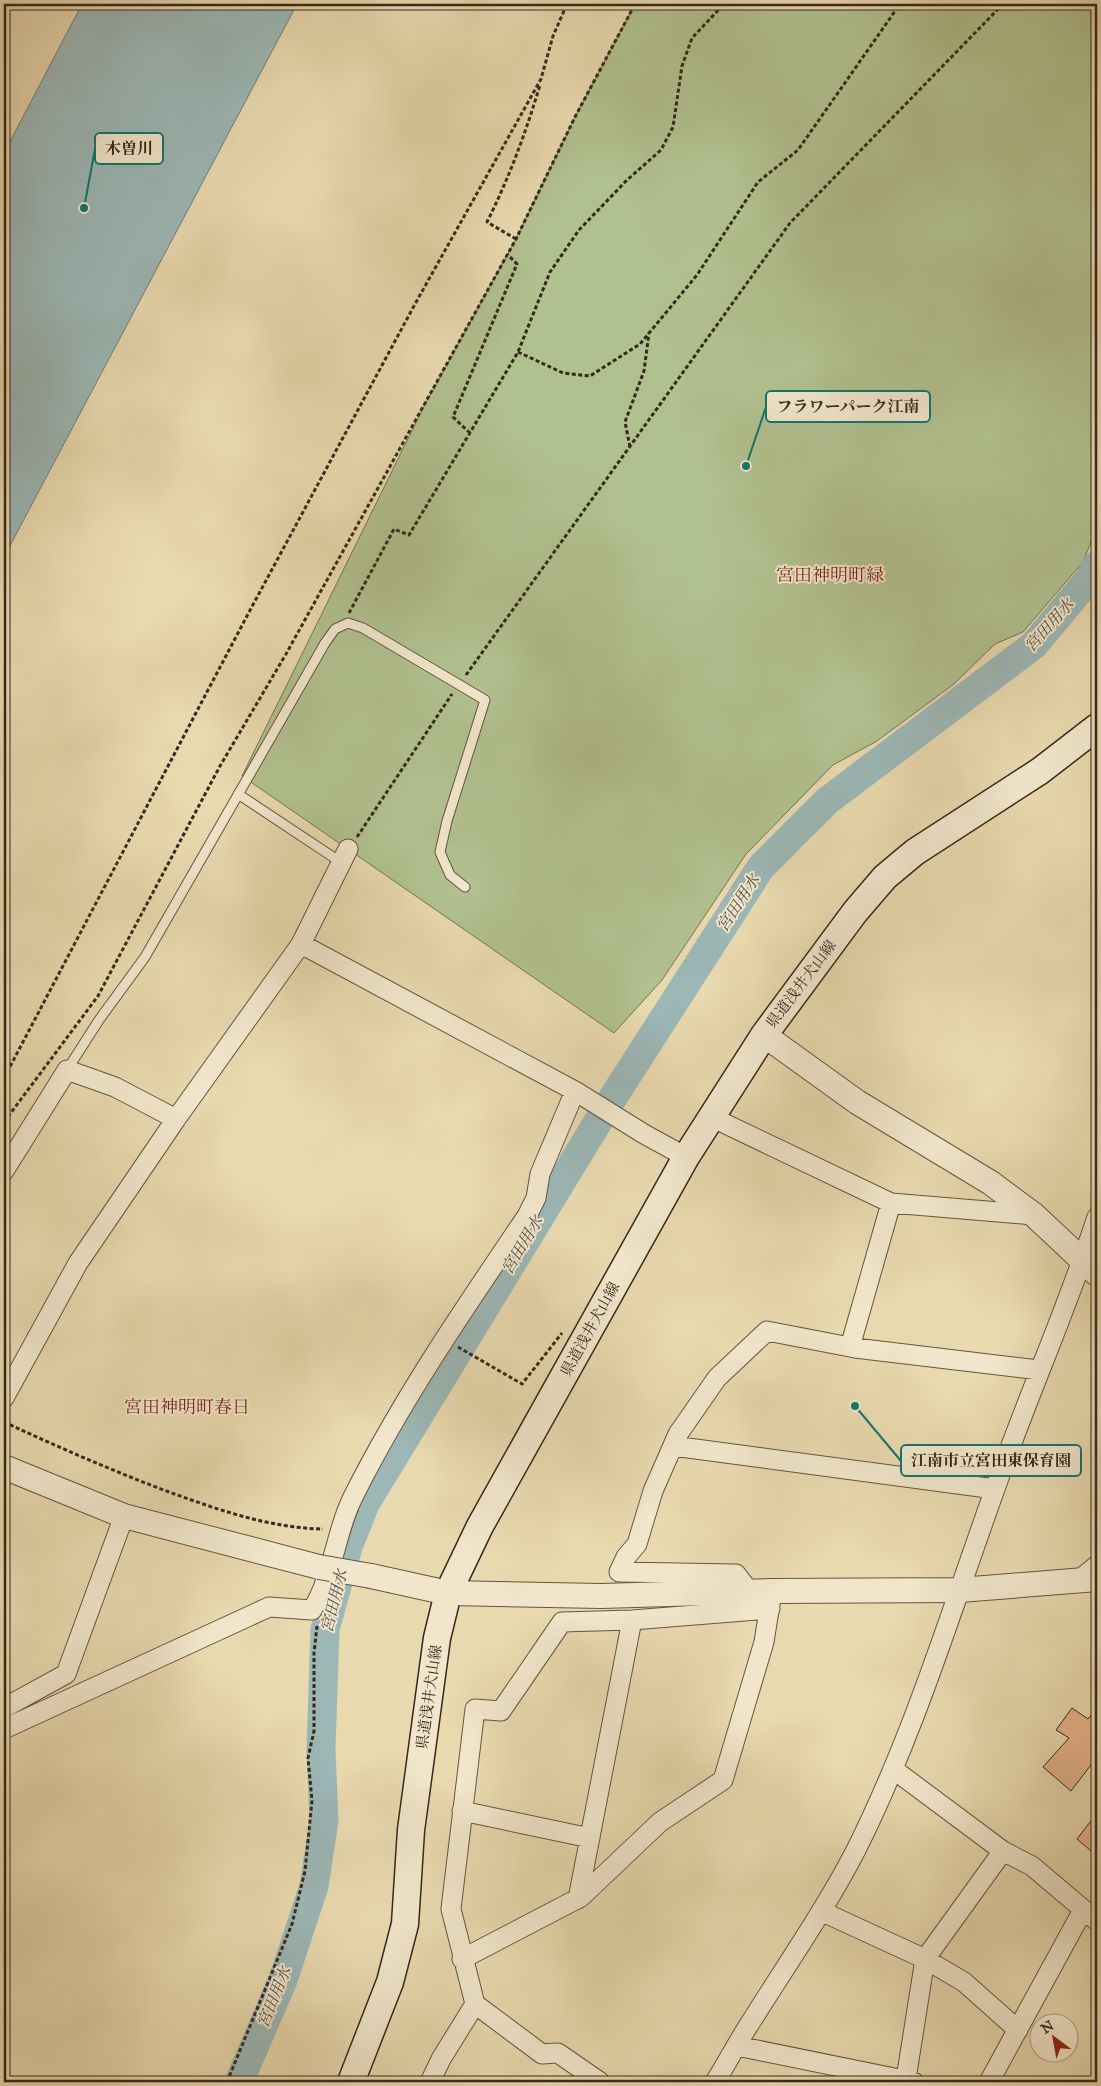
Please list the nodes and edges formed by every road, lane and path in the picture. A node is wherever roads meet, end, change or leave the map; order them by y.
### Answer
1 (567, 4) edge
2 (635, 4) edge
3 (724, 4) edge
4 (900, 4) edge
5 (1003, 4) edge
6 (541, 79) junction
7 (516, 239) junction
8 (507, 254) junction
9 (649, 333) junction
10 (518, 352) junction
11 (470, 432) junction
12 (630, 447) junction
13 (348, 623) junction
14 (459, 684) junction
15 (1097, 727) edge
16 (238, 794) junction
17 (345, 856) junction
18 (465, 887) dead end
19 (301, 944) junction
20 (764, 1035) junction
21 (67, 1070) junction
22 (4, 1078) edge
23 (575, 1091) junction
24 (711, 1117) junction
25 (176, 1119) junction
26 (4, 1122) edge
27 (686, 1157) junction
28 (4, 1171) edge
29 (891, 1203) junction
30 (1034, 1215) junction
31 (1097, 1217) edge
32 (1092, 1262) edge
33 (564, 1330) dead end
34 (450, 1342) dead end
35 (850, 1347) junction
36 (1039, 1370) junction
37 (4, 1398) edge
38 (4, 1422) edge
39 (673, 1446) junction
40 (4, 1467) edge
41 (995, 1489) junction
42 (124, 1516) junction
43 (339, 1530) junction
44 (1091, 1575) edge
45 (960, 1590) junction
46 (448, 1593) junction
47 (764, 1598) junction
48 (312, 1610) junction
49 (632, 1620) junction
50 (4, 1708) edge
51 (4, 1730) edge
52 (893, 1770) junction
53 (462, 1812) junction
54 (590, 1838) junction
55 (1004, 1851) junction
56 (578, 1899) junction
57 (823, 1912) junction
58 (1090, 1915) edge
59 (462, 1959) junction
60 (925, 1959) junction
61 (475, 2004) junction
62 (1018, 2030) junction
63 (737, 2046) junction
64 (848, 2076) edge
65 (910, 2081) edge
66 (227, 2082) edge
67 (351, 2082) edge
68 (430, 2082) edge
69 (600, 2082) edge
70 (715, 2082) edge
71 (989, 2082) edge

1 - 6 path
2 - 7 path
3 - 10 path
4 - 9 path
5 - 12 path
6 - 7 path
6 - 22 path
7 - 8 path
8 - 11 path
8 - 26 path
9 - 10 path
9 - 12 path
10 - 11 path
11 - 13 path
12 - 14 path
13 - 14 lane
13 - 16 lane
14 - 17 path
14 - 18 lane
15 - 20 main road, 県道浅井犬山線
16 - 17 lane
16 - 21 lane
17 - 19 street
19 - 23 street
19 - 25 street
20 - 24 main road, 県道浅井犬山線
20 - 30 street
21 - 25 street
21 - 28 street
23 - 27 street
23 - 43 street
24 - 27 main road, 県道浅井犬山線
24 - 29 street
25 - 37 street
27 - 46 main road, 県道浅井犬山線
29 - 30 street
29 - 35 street
30 - 32 street
31 - 32 street
32 - 36 street
33 - 34 path
35 - 36 street
35 - 39 street
36 - 41 street
38 - 43 path
39 - 41 street
39 - 47 street
40 - 42 street
41 - 45 street
42 - 46 street, bridge
42 - 50 street
43 - 48 street
44 - 45 street
45 - 47 street
45 - 52 street
46 - 47 street
46 - 67 main road, 県道浅井犬山線
47 - 49 street
47 - 56 street
48 - 51 street
48 - 66 path
49 - 53 street
49 - 54 street
52 - 55 street
52 - 57 street
53 - 54 street
53 - 59 street
54 - 56 street
55 - 58 street
55 - 60 street
56 - 59 street
57 - 60 street
57 - 63 street
58 - 62 street
59 - 61 street
60 - 62 street
60 - 65 street
61 - 68 street
61 - 69 street
62 - 71 street
63 - 64 street
63 - 70 street
64 - 65 street

